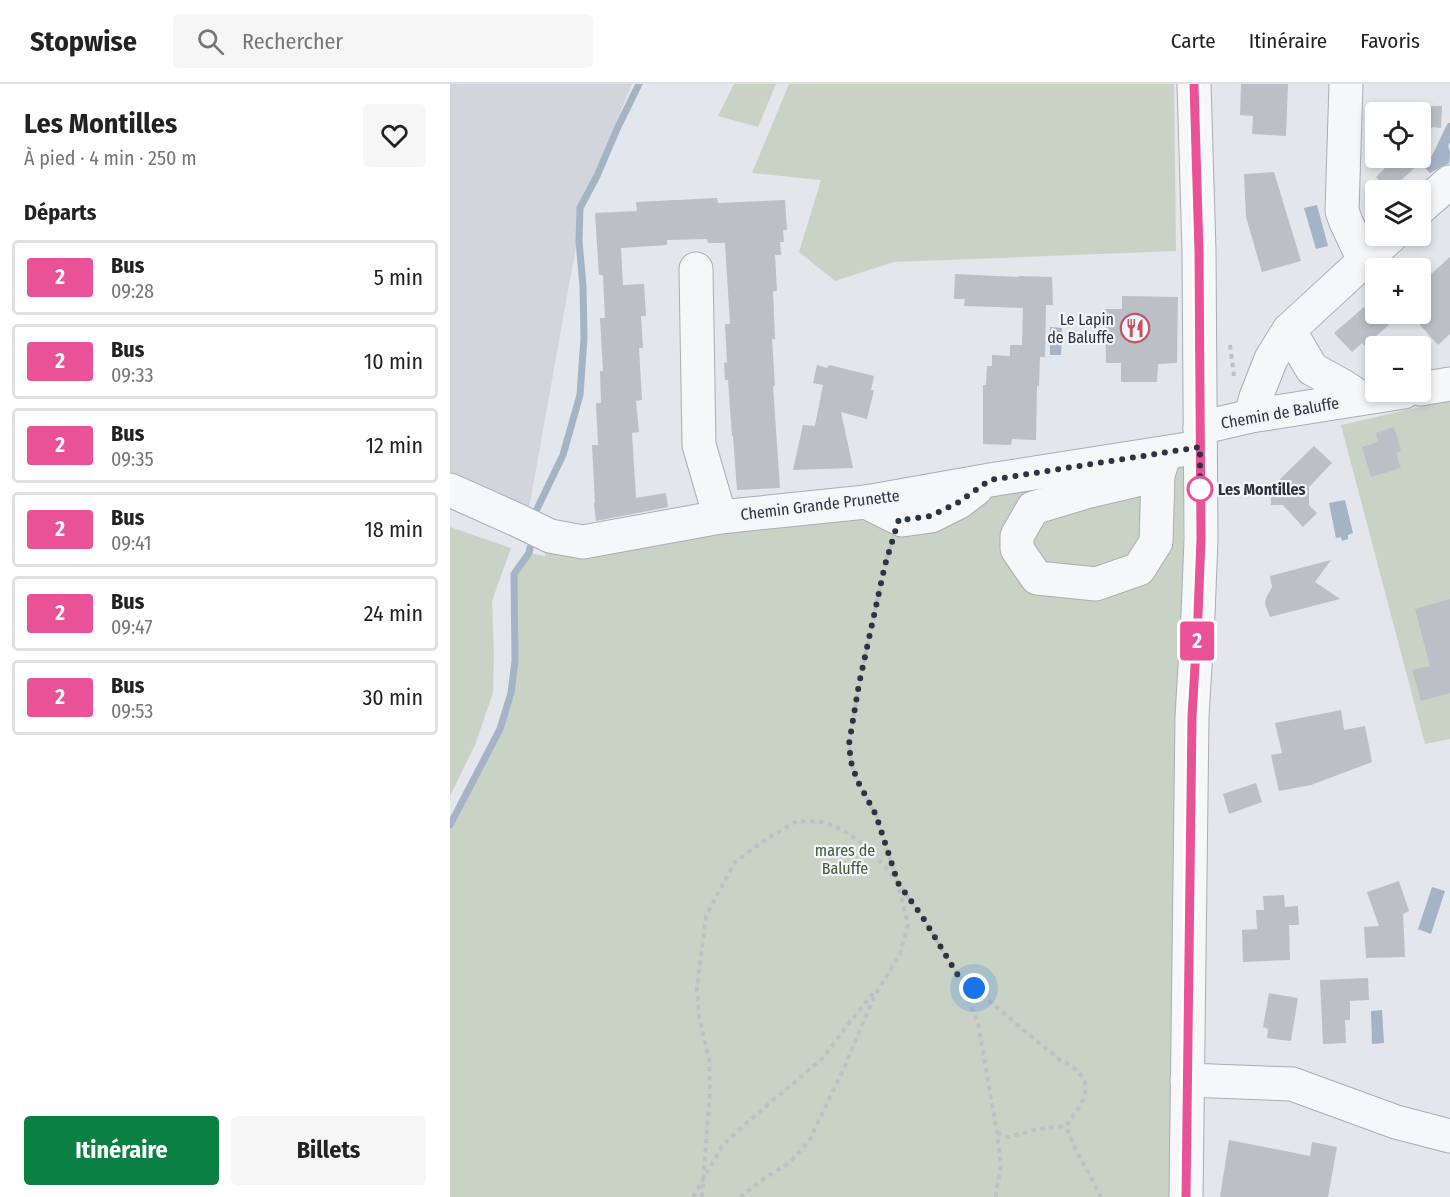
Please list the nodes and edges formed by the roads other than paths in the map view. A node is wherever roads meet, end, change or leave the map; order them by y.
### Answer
1 (1194, 84) edge
2 (1346, 84) edge
3 (1450, 182) edge
4 (1431, 198) edge
5 (1380, 246) edge
6 (1364, 260) junction
7 (696, 269) dead end
8 (1289, 330) junction
9 (1450, 384) edge
10 (1431, 387) edge
11 (1365, 397) edge
12 (1360, 398) junction
13 (1251, 416) junction
14 (1200, 438) junction
15 (990, 480) junction
16 (450, 490) edge
17 (866, 502) junction
18 (720, 517) junction
19 (1187, 1080) junction
20 (1450, 1136) edge
21 (1186, 1197) edge

1 - 14 street
2 - 6 street
3 - 4 street
5 - 6 street
6 - 8 street
7 - 18 street
8 - 12 street, Chemin de Baluffe
8 - 13 street
9 - 10 street
11 - 12 street, Chemin de Baluffe
12 - 13 street, Chemin de Baluffe
13 - 14 street, Chemin de Baluffe
14 - 15 street, Chemin Grande Prunette
14 - 19 street
15 - 17 street, Chemin Grande Prunette
15 - 17 street
16 - 18 street, Chemin Grande Prunette
17 - 18 street, Chemin Grande Prunette
19 - 20 street
19 - 21 street

